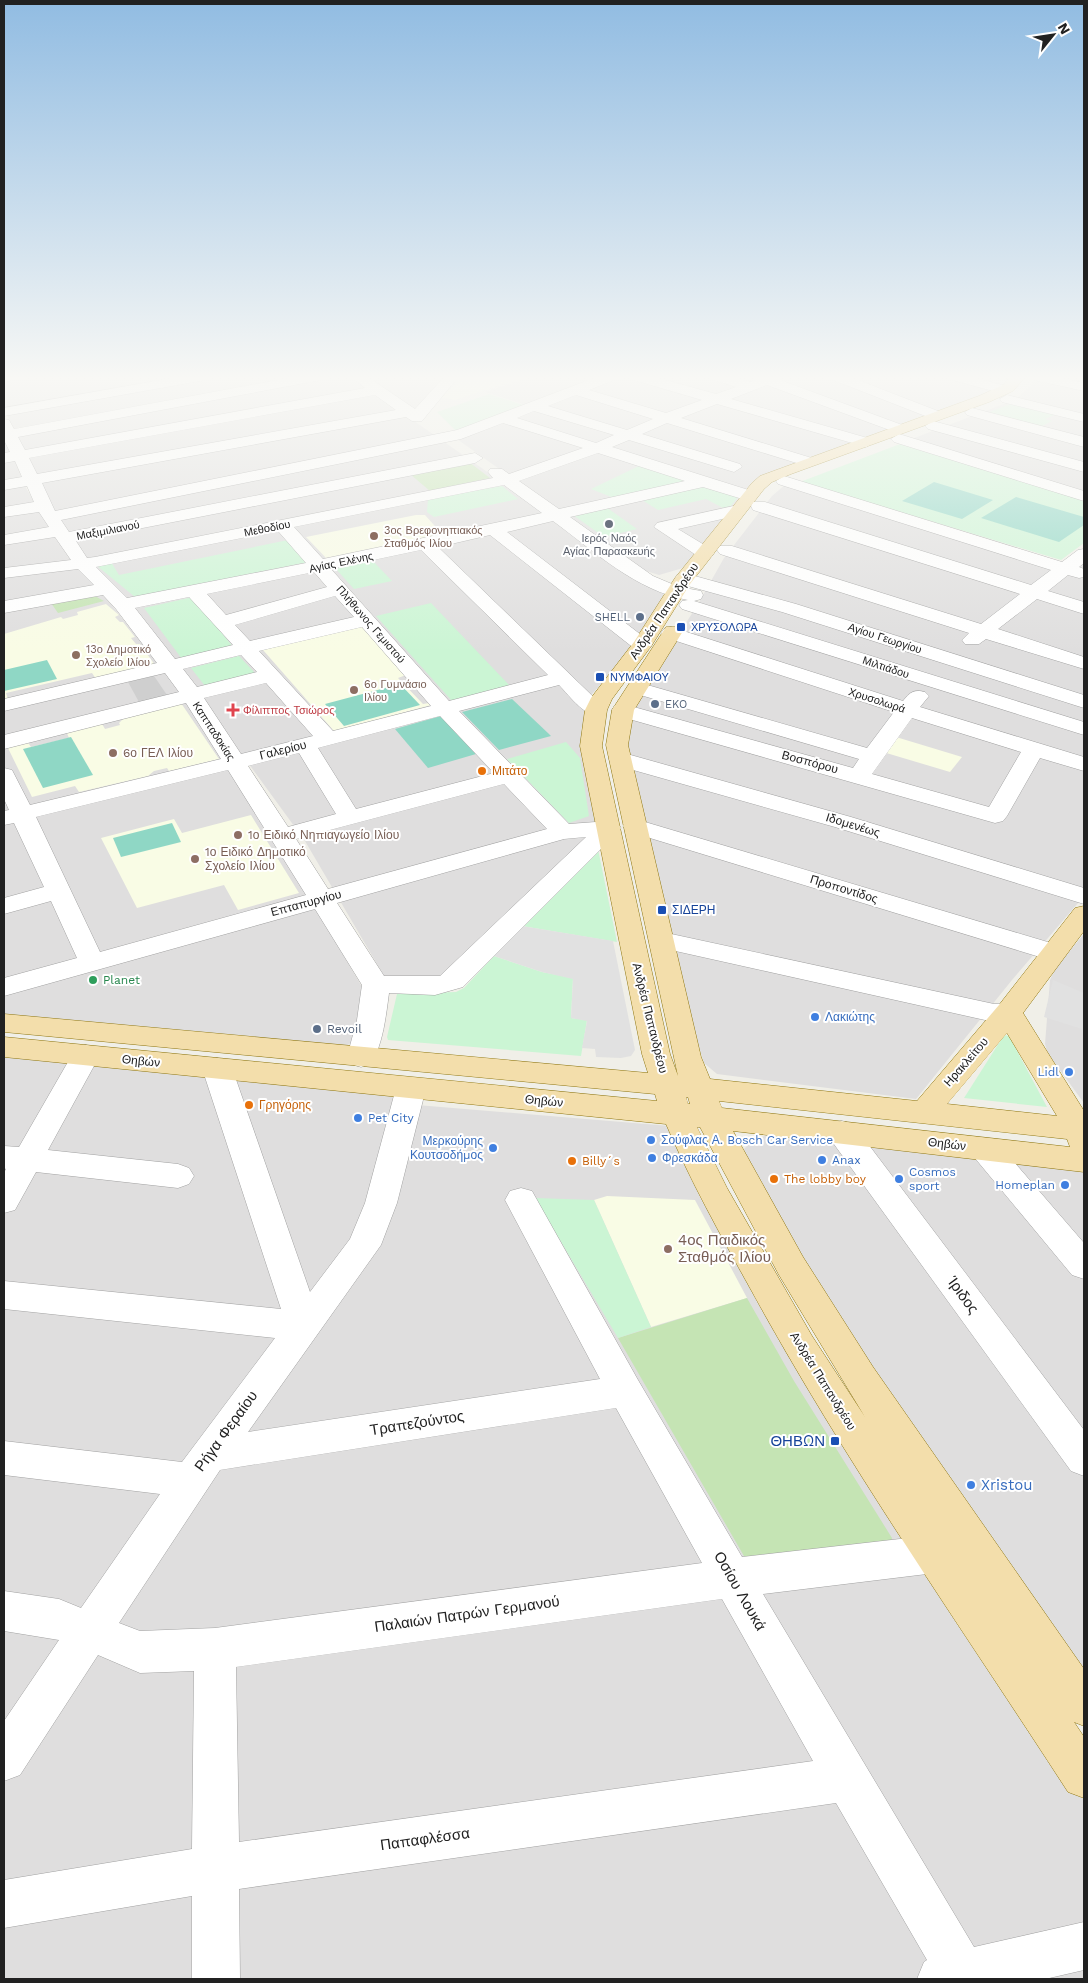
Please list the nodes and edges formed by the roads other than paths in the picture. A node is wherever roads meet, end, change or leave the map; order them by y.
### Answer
1 (18, 468) edge
2 (118, 468) edge
3 (205, 468) edge
4 (289, 468) joint
5 (427, 468) edge
6 (488, 468) edge
7 (542, 468) edge
8 (659, 468) edge
9 (795, 468) edge
10 (817, 468) edge
11 (1000, 468) edge
12 (506, 480) junction
13 (784, 481) junction
14 (704, 482) junction
15 (4, 485) edge
16 (313, 490) junction
17 (1084, 496) edge
18 (754, 501) junction
19 (738, 510) junction
20 (47, 511) junction
21 (4, 512) edge
22 (557, 516) junction
23 (282, 524) junction
24 (494, 530) junction
25 (4, 540) edge
26 (425, 544) junction
27 (726, 550) junction
28 (705, 553) junction
29 (1084, 554) edge
30 (82, 563) junction
31 (322, 566) junction
32 (1075, 572) edge
33 (4, 573) edge
34 (106, 589) junction
35 (340, 589) junction
36 (690, 589) junction
37 (194, 591) junction
38 (1033, 593) junction
39 (123, 605) junction
40 (4, 607) edge
41 (1084, 608) edge
42 (367, 620) junction
43 (223, 622) junction
44 (983, 631) junction
45 (671, 633) junction
46 (642, 645) junction
47 (248, 648) junction
48 (950, 659) junction
49 (1084, 663) edge
50 (170, 667) junction
51 (271, 675) junction
52 (562, 678) junction
53 (929, 681) junction
54 (637, 688) junction
55 (192, 695) junction
56 (1084, 702) edge
57 (4, 705) edge
58 (445, 709) junction
59 (596, 710) junction
60 (623, 710) junction
61 (908, 710) junction
62 (1084, 729) edge
63 (328, 739) junction
64 (4, 742) edge
65 (305, 745) junction
66 (1034, 748) junction
67 (872, 756) junction
68 (620, 759) junction
69 (234, 762) junction
70 (1084, 764) edge
71 (4, 774) edge
72 (860, 775) junction
73 (509, 776) junction
74 (13, 815) edge
75 (350, 818) junction
76 (635, 826) junction
77 (609, 828) junction
78 (563, 832) junction
79 (281, 836) junction
80 (58, 891) junction
81 (1084, 896) edge
82 (322, 899) junction
83 (4, 906) edge
84 (1084, 914) edge
85 (662, 940) junction
86 (1052, 952) junction
87 (92, 962) junction
88 (376, 985) junction
89 (4, 987) edge
90 (1008, 1012) junction
91 (4, 1022) edge
92 (4, 1047) edge
93 (86, 1055) junction
94 (360, 1057) junction
95 (217, 1068) junction
96 (666, 1085) junction
97 (411, 1088) junction
98 (694, 1106) junction
99 (925, 1112) junction
100 (842, 1132) junction
101 (1083, 1136) edge
102 (985, 1149) junction
103 (15, 1159) edge
104 (1084, 1160) edge
105 (178, 1176) dead end
106 (521, 1200) dead end
107 (4, 1201) edge
108 (1084, 1266) edge
109 (4, 1295) edge
110 (304, 1325) junction
111 (625, 1391) junction
112 (4, 1458) edge
113 (1084, 1459) edge
114 (200, 1467) junction
115 (935, 1554) junction
116 (732, 1578) junction
117 (4, 1611) edge
118 (88, 1631) junction
119 (215, 1649) junction
120 (1084, 1705) edge
121 (4, 1759) edge
122 (1084, 1776) edge
123 (847, 1779) junction
124 (215, 1869) junction
125 (4, 1904) edge
126 (1084, 1946) edge
127 (957, 1978) edge
128 (216, 1979) edge

1 - 20 street, Καππαδοκίας
2 - 20 street
3 - 20 street
4 - 16 street
4 - 20 street
5 - 16 street, Μαξιμιλιανού
6 - 12 street, Αγίου Γεωργίου
7 - 12 street, Μεθοδίου
8 - 14 street
9 - 18 main road, Ανδρέα Παπανδρέου
10 - 13 main road, Ανδρέα Παπανδρέου
11 - 17 street
12 - 22 street, Αγίου Γεωργίου
12 - 23 street, Μεθοδίου
13 - 18 main road, Ανδρέα Παπανδρέου
13 - 32 street
14 - 18 street
14 - 22 street, Αγίας Ελένης
15 - 20 street
16 - 20 street, Μαξιμιλιανού
18 - 19 main road, Ανδρέα Παπανδρέου
18 - 27 main road, Ανδρέα Παπανδρέου
18 - 38 street
19 - 28 main road, Ανδρέα Παπανδρέου
19 - 28 street
20 - 21 street
20 - 25 street, Μαξιμιλιανού
20 - 30 street, Καππαδοκίας
22 - 24 street, Αγίας Ελένης
22 - 36 street, Αγίου Γεωργίου
23 - 30 street, Μεθοδίου
23 - 31 street, Πλήθωνος Γεμιστού
24 - 26 street, Αγίας Ελένης
24 - 46 street
26 - 31 street, Αγίας Ελένης
26 - 52 street
27 - 36 main road, Ανδρέα Παπανδρέου
27 - 44 street
28 - 36 main road, Ανδρέα Παπανδρέου
29 - 32 street
30 - 33 street, Μεθοδίου
30 - 34 street, Καππαδοκίας
31 - 35 street, Πλήθωνος Γεμιστού
31 - 37 street, Αγίας Ελένης
32 - 38 street
34 - 39 street, Καππαδοκίας
34 - 40 street
35 - 42 street, Πλήθωνος Γεμιστού
35 - 43 street
36 - 45 main road, Ανδρέα Παπανδρέου
36 - 46 main road, Ανδρέα Παπανδρέου
36 - 48 street, Αγίου Γεωργίου
36 - 53 street, Μιλτιάδου
37 - 39 street, Αγίας Ελένης
37 - 43 street
38 - 41 street
38 - 44 street
39 - 50 street, Καππαδοκίας
42 - 47 street
42 - 58 street, Πλήθωνος Γεμιστού
43 - 47 street
44 - 48 street
44 - 49 street
45 - 54 main road, Ανδρέα Παπανδρέου
45 - 61 street, Χρυσολωρά
46 - 59 main road, Ανδρέα Παπανδρέου
47 - 50 street
47 - 51 street
48 - 53 street
48 - 56 street, Αγίου Γεωργίου
50 - 55 street, Καππαδοκίας
50 - 57 street
51 - 55 street
51 - 63 street
52 - 58 street, Γαλερίου
52 - 59 street
53 - 61 street
53 - 62 street, Μιλτιάδου
54 - 60 main road, Ανδρέα Παπανδρέου
54 - 67 street
55 - 64 street
55 - 69 street, Καππαδοκίας
58 - 63 street, Γαλερίου
58 - 73 street, Πλήθωνος Γεμιστού
59 - 77 main road, Ανδρέα Παπανδρέου
60 - 68 main road, Ανδρέα Παπανδρέου
60 - 72 street, Βοσπόρου
61 - 66 street, Χρυσολωρά
61 - 67 street
63 - 65 street, Γαλερίου
65 - 69 street, Γαλερίου
65 - 75 street
66 - 70 street, Χρυσολωρά
66 - 72 street, Βοσπόρου
67 - 72 street
68 - 76 main road, Ανδρέα Παπανδρέου
68 - 81 street, Ιδομενέως
69 - 74 street, Γαλερίου
69 - 79 street, Καππαδοκίας
71 - 74 street
73 - 75 street
73 - 78 street, Πλήθωνος Γεμιστού
74 - 80 street
75 - 79 street
76 - 85 main road, Ανδρέα Παπανδρέου
76 - 86 street, Προποντίδος
77 - 78 street, Επταπυργίου
77 - 88 street
77 - 96 main road, Ανδρέα Παπανδρέου
78 - 82 street, Επταπυργίου
79 - 82 street, Καππαδοκίας
80 - 83 street
80 - 87 street
82 - 87 street, Επταπυργίου
82 - 88 street, Καππαδοκίας
84 - 86 main road, Ηρακλείτου
85 - 90 street
85 - 98 main road, Ανδρέα Παπανδρέου
86 - 90 main road, Ηρακλείτου
87 - 89 street, Επταπυργίου
88 - 94 street
90 - 99 main road, Ηρακλείτου
90 - 101 main road
91 - 94 main road, Θηβών
92 - 93 main road, Θηβών
93 - 95 main road, Θηβών
93 - 103 street
94 - 96 main road, Θηβών
95 - 97 main road, Θηβών
95 - 110 street
96 - 98 main road, Ανδρέα Παπανδρέου
97 - 98 main road, Θηβών
97 - 110 street, Ρήγα Φεραίου
98 - 99 main road, Θηβών
98 - 100 main road, Θηβών
98 - 115 main road, Ανδρέα Παπανδρέου
98 - 120 main road, Ανδρέα Παπανδρέου
99 - 101 main road, Θηβών
100 - 102 main road, Θηβών
100 - 113 street, Ίριδος
102 - 104 main road, Θηβών
102 - 108 street
103 - 105 street
103 - 107 street
106 - 111 street, Οσίου Λουκά
109 - 110 street
110 - 114 street, Ρήγα Φεραίου
111 - 114 street, Τραπεζούντος
111 - 116 street, Οσίου Λουκά
112 - 114 street, Τραπεζούντος
114 - 118 street, Ρήγα Φεραίου
115 - 116 street, Παλαιών Πατρών Γερμανού
115 - 122 main road, Ανδρέα Παπανδρέου
116 - 119 street, Παλαιών Πατρών Γερμανού
116 - 123 street, Οσίου Λουκά
117 - 118 street, Παλαιών Πατρών Γερμανού
118 - 119 street, Παλαιών Πατρών Γερμανού
118 - 121 street, Ρήγα Φεραίου
119 - 124 street
123 - 124 street, Παπαφλέσσα
123 - 127 street, Οσίου Λουκά
124 - 125 street, Παπαφλέσσα
124 - 128 street
126 - 127 street

